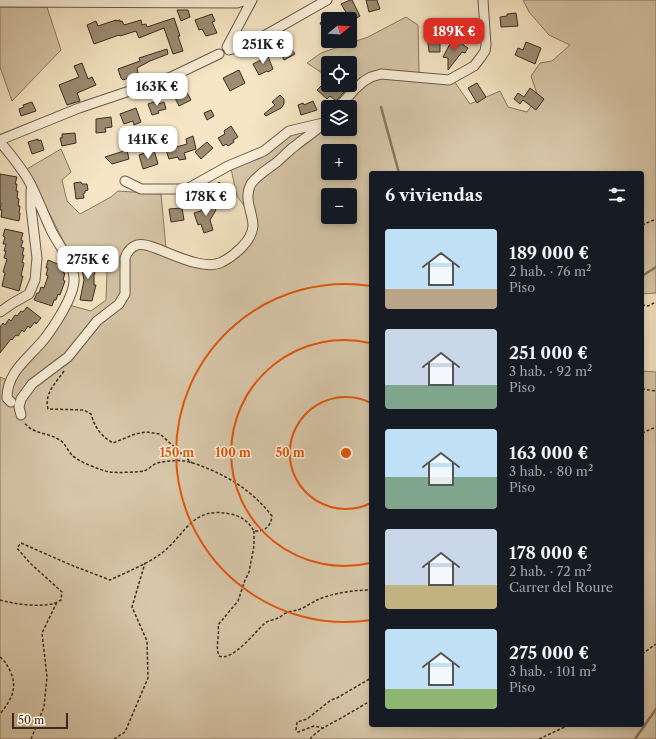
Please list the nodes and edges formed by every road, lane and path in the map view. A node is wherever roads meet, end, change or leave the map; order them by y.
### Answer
1 (247, 0) edge
2 (252, 0) edge
3 (326, 0) edge
4 (483, 0) edge
5 (0, 2) edge
6 (228, 48) junction
7 (345, 100) edge
8 (321, 122) edge
9 (321, 127) edge
10 (0, 141) edge
11 (125, 181) dead end
12 (30, 184) junction
13 (656, 219) edge
14 (644, 224) edge
15 (656, 302) edge
16 (644, 305) edge
17 (0, 312) edge
18 (65, 359) junction
19 (644, 389) edge
20 (656, 391) edge
21 (11, 402) dead end
22 (21, 415) joint
23 (656, 427) edge
24 (644, 432) edge
25 (192, 463) junction
26 (254, 530) junction
27 (145, 563) junction
28 (369, 590) edge
29 (0, 600) edge
30 (57, 602) junction
31 (656, 644) edge
32 (644, 653) edge
33 (0, 657) edge
34 (369, 679) edge
35 (369, 702) edge
36 (0, 714) edge
37 (566, 727) edge
38 (324, 728) junction
39 (31, 739) edge
40 (114, 739) edge
41 (310, 739) edge
42 (539, 739) edge

1 - 5 street
2 - 6 street
3 - 6 street
4 - 7 street
6 - 10 street
8 - 11 street
9 - 18 street
10 - 12 street
12 - 17 street
12 - 21 street
13 - 14 path
15 - 16 path
18 - 22 street
18 - 25 path
19 - 20 path
22 - 25 path
23 - 24 path
25 - 26 path
26 - 27 path
26 - 28 path
27 - 30 path
27 - 40 path
29 - 30 path
30 - 39 path
31 - 32 path
33 - 36 path
34 - 38 path
35 - 38 path
37 - 42 path
38 - 41 path

